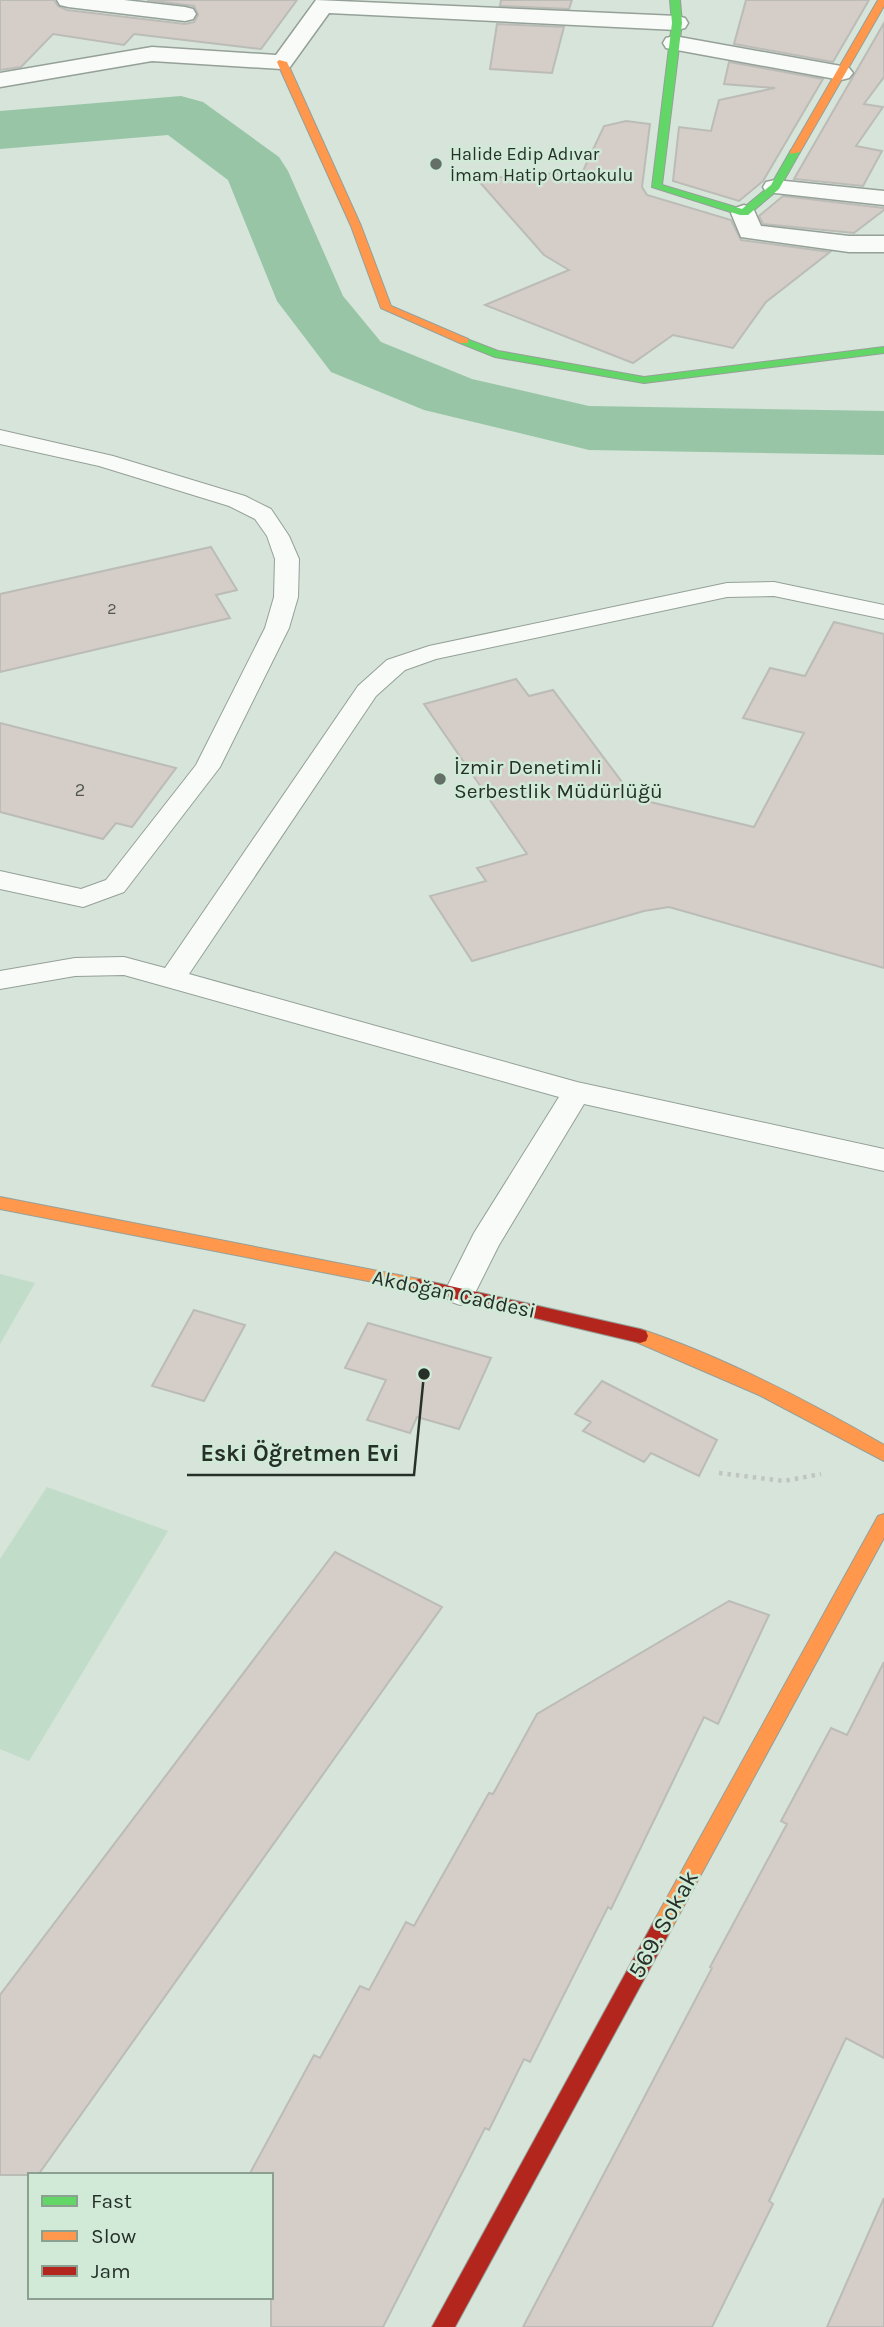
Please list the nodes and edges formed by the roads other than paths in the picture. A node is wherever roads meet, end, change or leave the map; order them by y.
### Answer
1 (68, 0) edge
2 (675, 0) edge
3 (883, 0) edge
4 (326, 3) edge
5 (191, 7) edge
6 (675, 33) junction
7 (152, 54) junction
8 (282, 62) junction
9 (841, 73) junction
10 (0, 80) edge
11 (775, 187) junction
12 (884, 198) edge
13 (744, 213) junction
14 (884, 244) edge
15 (884, 350) edge
16 (0, 437) edge
17 (884, 612) edge
18 (0, 880) edge
19 (172, 978) junction
20 (0, 980) edge
21 (577, 1092) junction
22 (884, 1160) edge
23 (0, 1203) edge
24 (460, 1293) junction
25 (884, 1454) edge
26 (884, 1521) edge
27 (443, 2327) edge

1 - 5 street
2 - 6 street
3 - 9 street
4 - 6 street
4 - 8 street
5 - 7 street
6 - 9 street
6 - 13 street
7 - 8 street
7 - 10 street
8 - 15 street
9 - 11 street
11 - 12 street
11 - 13 street
13 - 14 street
16 - 18 lane
17 - 19 lane
19 - 20 lane
19 - 21 lane
21 - 22 lane
21 - 24 lane
23 - 24 street, Akdoğan Caddesi
24 - 25 street, Akdoğan Caddesi
26 - 27 street, 569. Sokak

